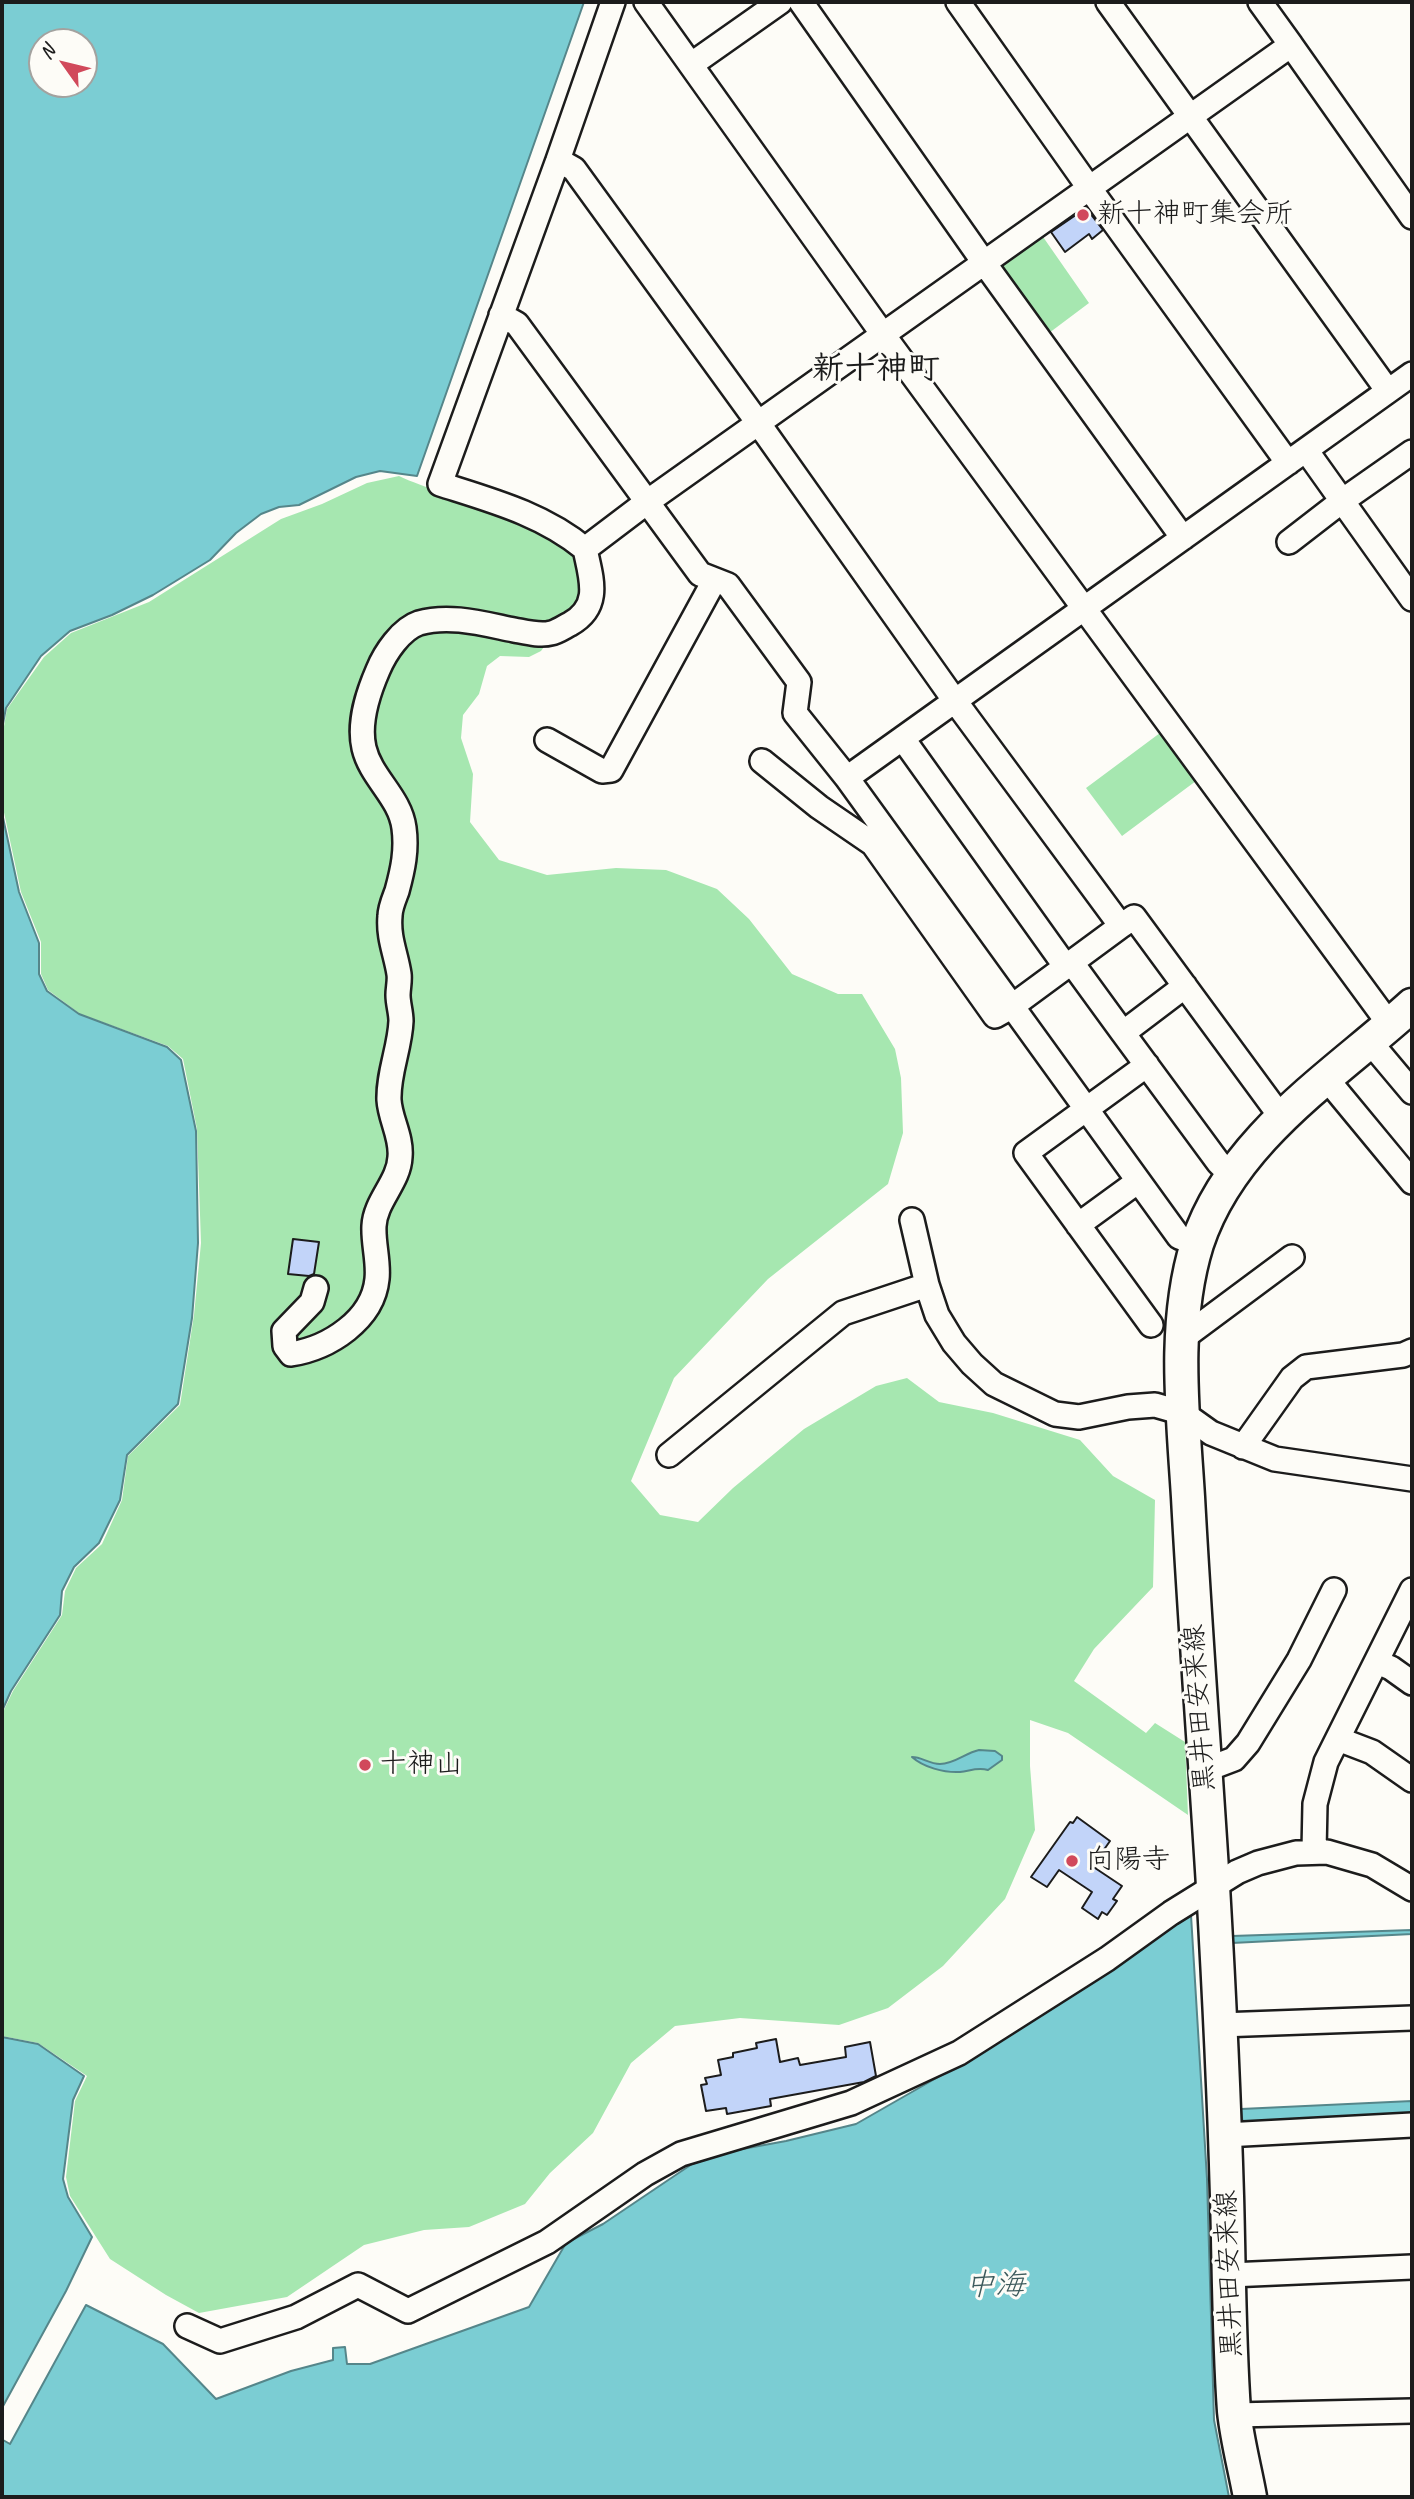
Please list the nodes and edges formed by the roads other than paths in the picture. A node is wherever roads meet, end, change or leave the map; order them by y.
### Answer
1 (613, 2) edge
2 (646, 2) edge
3 (780, 2) edge
4 (801, 2) edge
5 (958, 2) edge
6 (1108, 2) edge
7 (1260, 2) edge
8 (1291, 44) junction
9 (692, 64) junction
10 (1191, 116) junction
11 (558, 160) junction
12 (1090, 189) junction
13 (1412, 217) edge
14 (985, 264) junction
15 (501, 315) junction
16 (884, 336) junction
17 (1412, 374) edge
18 (1388, 391) junction
19 (759, 424) junction
20 (1412, 452) edge
21 (1297, 456) junction
22 (1342, 501) junction
23 (647, 502) junction
24 (1183, 538) junction
25 (1289, 542) dead end
26 (585, 549) junction
27 (714, 581) junction
28 (1409, 588) edge
29 (1084, 610) junction
30 (955, 701) junction
31 (903, 739) junction
32 (547, 740) dead end
33 (762, 761) dead end
34 (847, 778) junction
35 (1121, 926) junction
36 (1069, 965) junction
37 (1185, 986) junction
38 (1012, 1007) junction
39 (1391, 1024) edge
40 (1124, 1033) junction
41 (1147, 1065) junction
42 (1326, 1079) junction
43 (1412, 1092) edge
44 (1084, 1109) junction
45 (1281, 1117) junction
46 (1231, 1175) junction
47 (1137, 1182) junction
48 (1412, 1182) edge
49 (912, 1220) dead end
50 (1078, 1225) junction
51 (1198, 1244) junction
52 (1292, 1258) dead end
53 (927, 1285) junction
54 (316, 1288) dead end
55 (1151, 1325) dead end
56 (1182, 1338) junction
57 (1412, 1351) edge
58 (1183, 1413) junction
59 (1243, 1447) junction
60 (668, 1455) dead end
61 (1412, 1479) edge
62 (1334, 1590) dead end
63 (1412, 1590) edge
64 (1377, 1662) junction
65 (1412, 1683) edge
66 (1338, 1739) junction
67 (1205, 1770) junction
68 (1412, 1780) edge
69 (1314, 1851) junction
70 (1213, 1887) junction
71 (1412, 1888) edge
72 (1412, 2018) edge
73 (1220, 2025) junction
74 (1412, 2125) edge
75 (1225, 2135) junction
76 (1412, 2267) edge
77 (1230, 2275) junction
78 (187, 2326) dead end
79 (1412, 2411) edge
80 (1234, 2414) junction
81 (1250, 2497) edge

1 - 11 street
2 - 9 street
3 - 9 street
4 - 14 street
5 - 12 street
6 - 10 street
7 - 8 street
8 - 10 street
8 - 13 street
9 - 16 street
10 - 12 street
10 - 18 street
11 - 15 street
11 - 19 street
12 - 14 street
12 - 21 street
14 - 16 street
14 - 24 street
15 - 23 street
15 - 26 street
16 - 19 street
16 - 29 street
17 - 18 street
18 - 21 street
19 - 23 street
19 - 30 street
20 - 22 street
21 - 22 street
21 - 24 street
22 - 25 street
22 - 28 street
23 - 26 street
23 - 27 street
24 - 29 street
26 - 54 street
27 - 32 street
27 - 34 street
29 - 30 street
29 - 39 street
30 - 31 street
30 - 35 street
31 - 34 street
31 - 36 street
33 - 38 street
34 - 38 street
35 - 36 street
35 - 37 street
36 - 38 street
36 - 40 street
37 - 40 street
37 - 45 street
38 - 44 street
39 - 42 main road, 黒井田安来線
39 - 43 street
40 - 41 street
41 - 44 street
41 - 46 street
42 - 45 main road, 黒井田安来線
42 - 48 street
44 - 47 street
44 - 50 street
45 - 46 main road, 黒井田安来線
46 - 51 main road, 黒井田安来線
47 - 50 street
47 - 51 street
49 - 53 street
50 - 55 street
51 - 56 main road, 黒井田安来線
52 - 56 street
53 - 58 street
53 - 60 street
56 - 58 main road, 黒井田安来線
57 - 59 street
58 - 59 street
58 - 67 main road, 黒井田安来線
59 - 61 street
62 - 67 street
63 - 64 street
64 - 65 street
64 - 66 street
66 - 68 street
66 - 69 street
67 - 70 main road, 黒井田安来線
69 - 70 street
69 - 71 street
70 - 73 main road, 黒井田安来線
70 - 78 street
72 - 73 street
73 - 75 main road, 黒井田安来線
74 - 75 street
75 - 77 main road, 黒井田安来線
76 - 77 street
77 - 80 main road, 黒井田安来線
79 - 80 street
80 - 81 main road, 黒井田安来線

